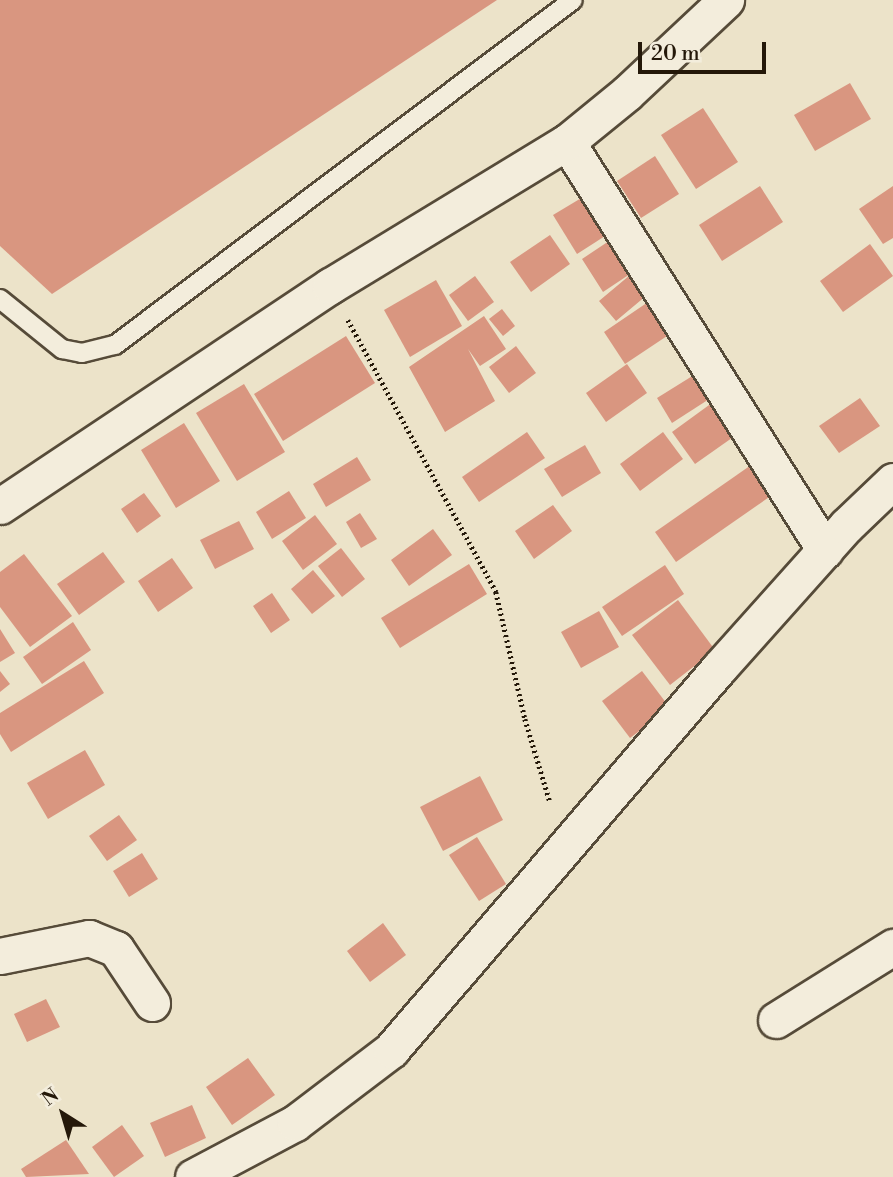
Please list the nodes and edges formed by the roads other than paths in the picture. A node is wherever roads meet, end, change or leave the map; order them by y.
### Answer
1 (573, 0) edge
2 (726, 0) edge
3 (566, 142) junction
4 (0, 299) edge
5 (893, 481) edge
6 (0, 506) edge
7 (825, 550) junction
8 (893, 947) edge
9 (0, 956) edge
10 (152, 1003) dead end
11 (776, 1020) dead end
12 (193, 1177) edge

1 - 4 lane
2 - 3 street
3 - 6 street
3 - 7 street
5 - 7 street
7 - 12 street
8 - 11 street
9 - 10 street

